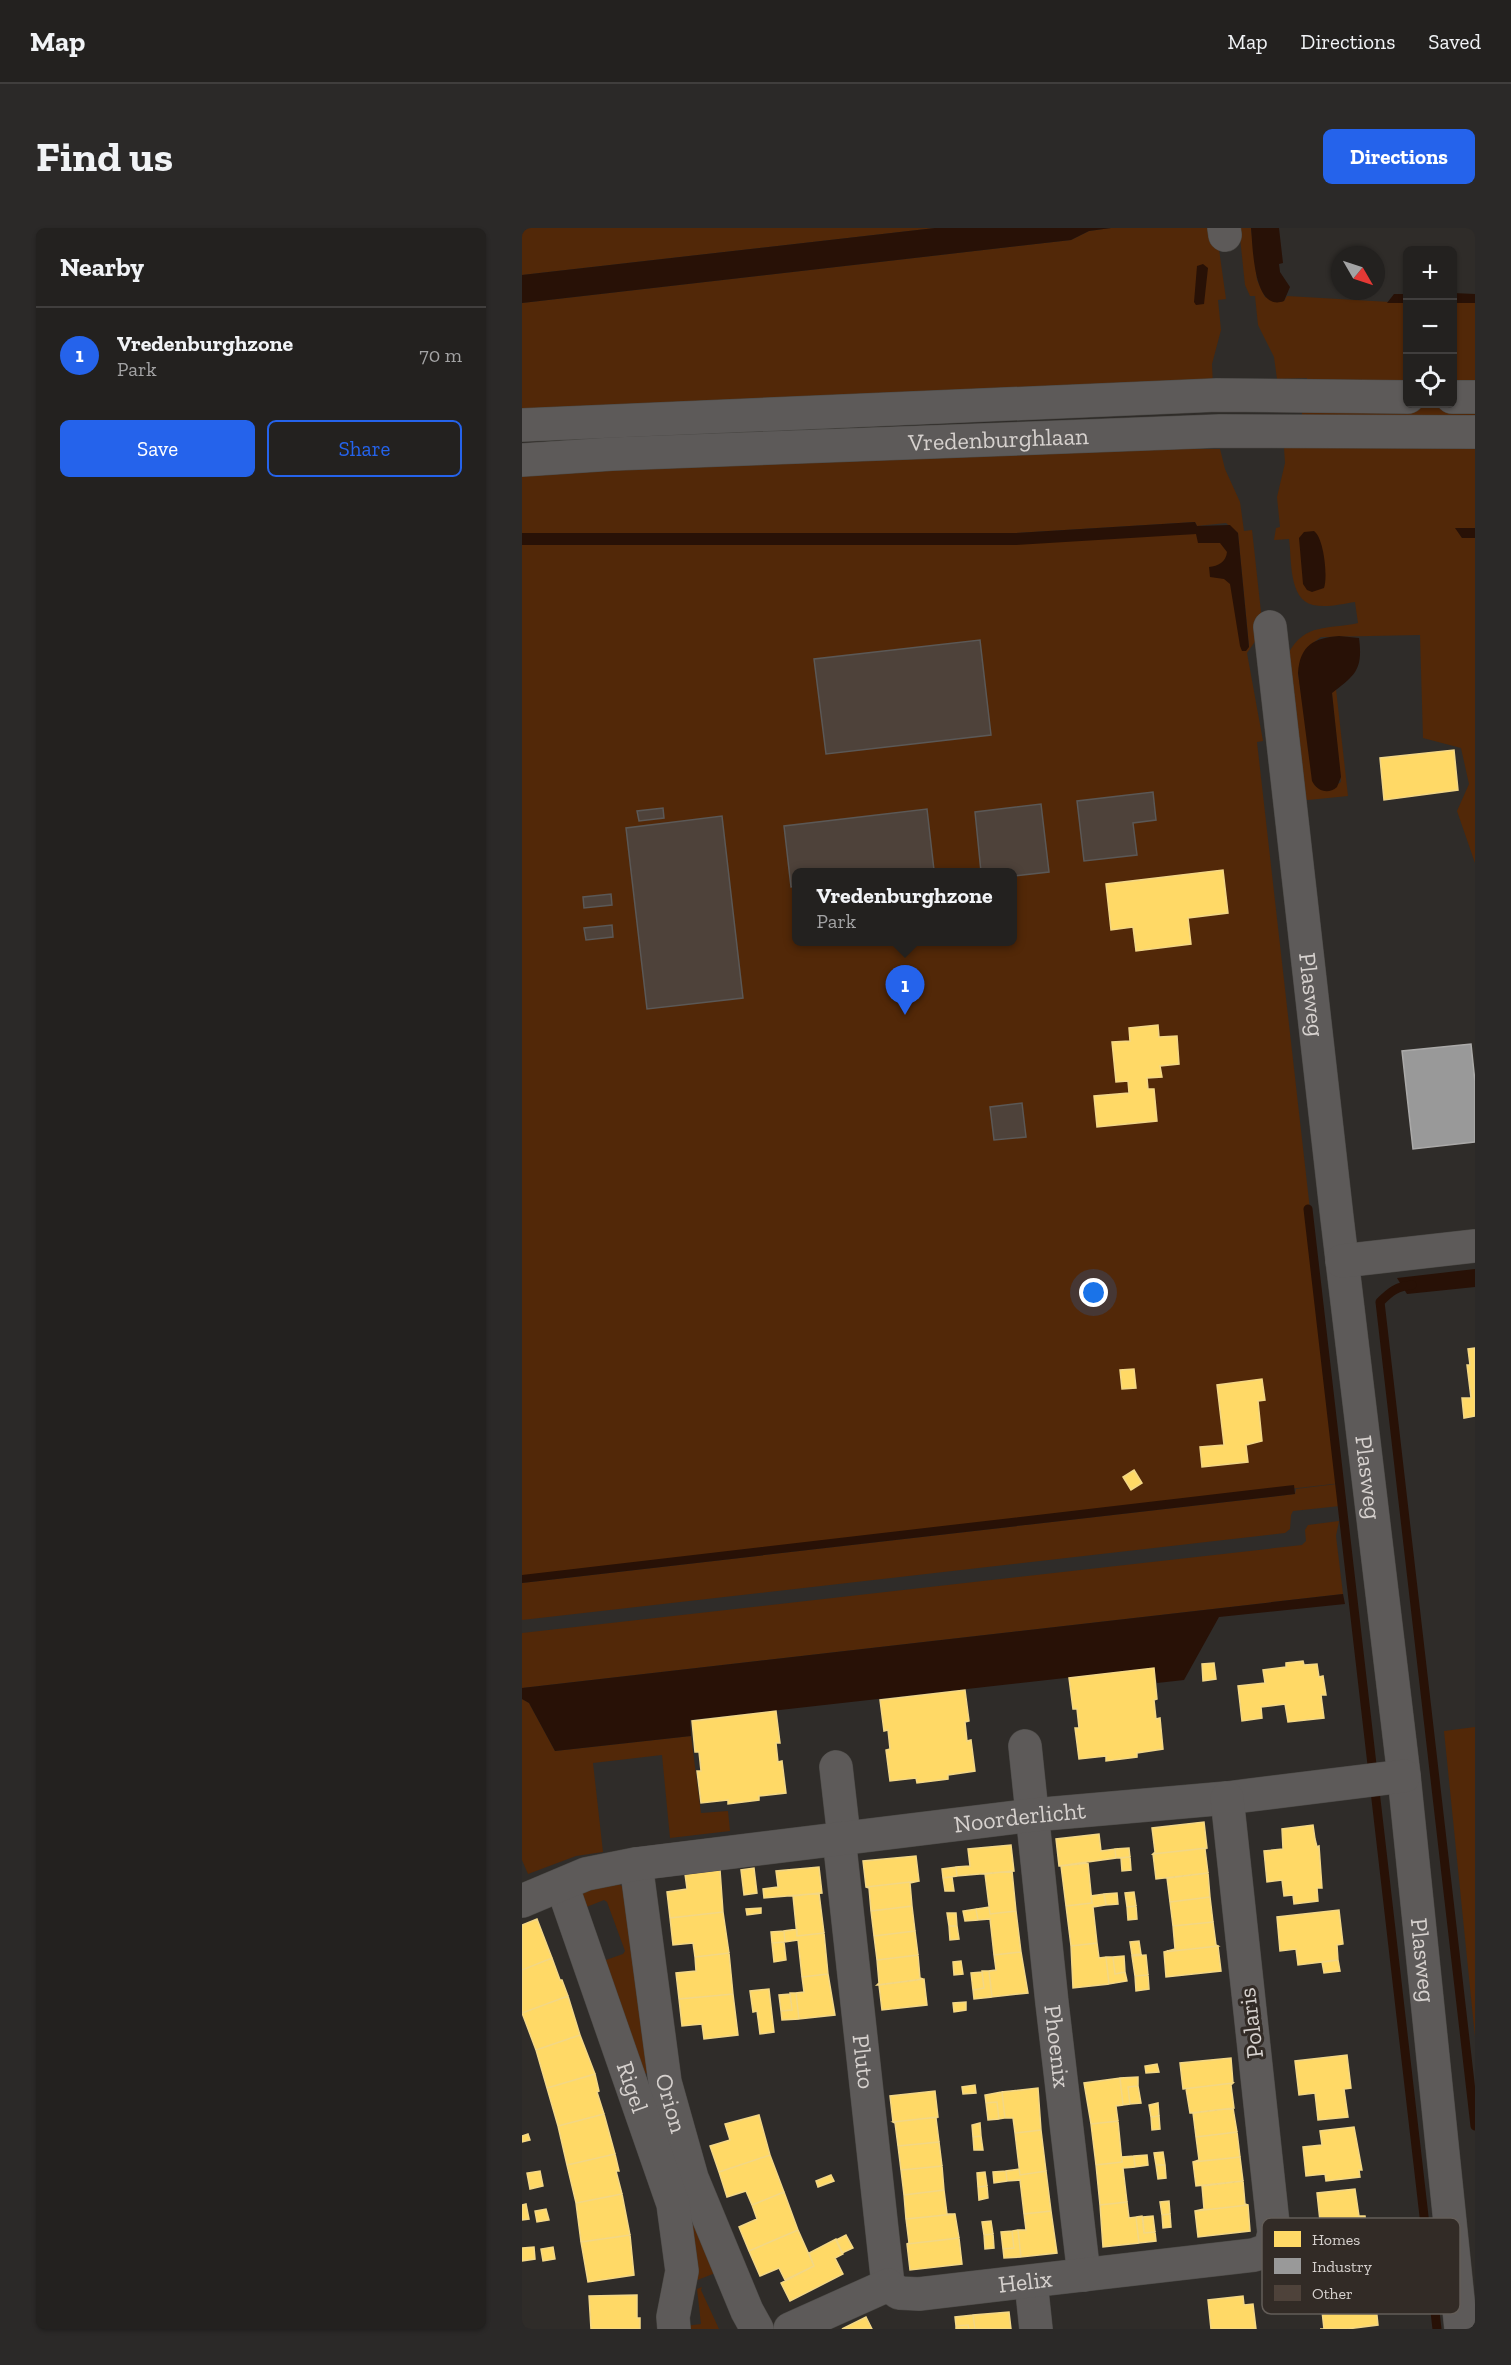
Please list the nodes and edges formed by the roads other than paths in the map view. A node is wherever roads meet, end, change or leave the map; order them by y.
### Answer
1 (1403, 397) edge
2 (1457, 397) edge
3 (1475, 397) edge
4 (522, 425) edge
5 (1475, 432) edge
6 (522, 460) edge
7 (1270, 627) dead end
8 (1475, 1246) edge
9 (1342, 1261) junction
10 (1025, 1746) dead end
11 (836, 1767) dead end
12 (1404, 1776) junction
13 (1227, 1797) junction
14 (1033, 1815) junction
15 (842, 1837) junction
16 (636, 1864) junction
17 (562, 1885) junction
18 (522, 1901) edge
19 (1272, 2218) edge
20 (1450, 2218) edge
21 (1262, 2252) edge
22 (1084, 2275) junction
23 (1031, 2282) junction
24 (888, 2285) junction
25 (1459, 2314) edge
26 (674, 2329) edge
27 (757, 2329) edge
28 (790, 2329) edge
29 (1036, 2329) edge
30 (1461, 2329) edge

1 - 4 street, Vredenburghlaan
2 - 3 street
5 - 6 street, Vredenburghlaan
7 - 9 street, Plasweg
8 - 9 street
9 - 12 street, Plasweg
10 - 14 street, Phoenix
11 - 15 street, Pluto
12 - 13 street, Noorderlicht
12 - 20 street, Plasweg
13 - 14 street, Noorderlicht
13 - 19 street, Polaris
14 - 15 street, Noorderlicht
14 - 22 street, Phoenix
15 - 16 street, Noorderlicht
15 - 24 street, Pluto
16 - 17 street
16 - 27 street, Orion
17 - 18 street
17 - 26 street, Rigel
21 - 22 street, Helix
22 - 23 street, Helix
23 - 24 street, Helix
23 - 29 street
24 - 28 street
25 - 30 street, Plasweg

